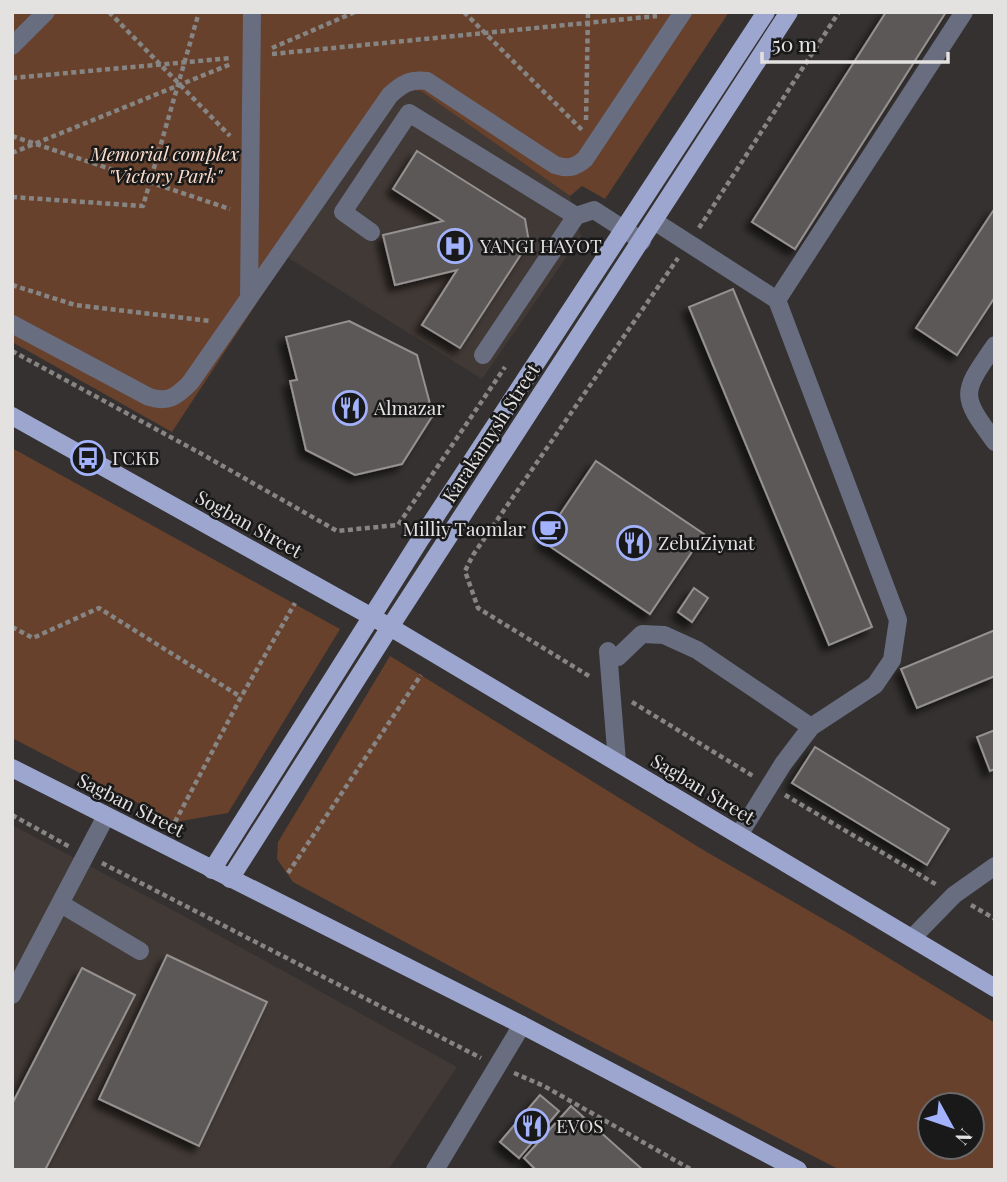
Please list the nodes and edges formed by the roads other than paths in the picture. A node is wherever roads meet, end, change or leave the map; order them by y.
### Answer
1 (46, 12) edge
2 (252, 12) edge
3 (766, 12) edge
4 (789, 12) edge
5 (964, 12) edge
6 (683, 13) edge
7 (12, 46) edge
8 (576, 216) junction
9 (654, 221) junction
10 (624, 230) junction
11 (371, 232) dead end
12 (642, 241) junction
13 (249, 297) junction
14 (777, 300) junction
15 (12, 324) edge
16 (995, 345) edge
17 (484, 355) dead end
18 (12, 416) edge
19 (995, 442) edge
20 (372, 616) junction
21 (390, 627) junction
22 (811, 727) junction
23 (617, 762) junction
24 (12, 768) edge
25 (106, 816) junction
26 (739, 835) junction
27 (995, 866) edge
28 (212, 870) junction
29 (230, 879) junction
30 (61, 904) junction
31 (912, 939) junction
32 (140, 951) dead end
33 (995, 988) edge
34 (12, 995) edge
35 (522, 1025) junction
36 (435, 1170) edge
37 (798, 1170) edge

1 - 7 street
2 - 13 street
3 - 10 main road, Karakamysh Street
4 - 9 main road, Karakamysh Street
5 - 14 street
6 - 13 street
8 - 10 street
8 - 11 street
8 - 17 street
9 - 12 main road, Karakamysh Street
9 - 14 street
10 - 12 street
10 - 20 main road, Karakamysh Street
12 - 21 main road, Karakamysh Street
13 - 15 street
14 - 22 street
16 - 19 street
18 - 20 main road, Sogban Street
20 - 21 main road, Sogban Street
20 - 28 main road, Karakamysh Street
21 - 23 main road, Sagban Street
21 - 29 main road, Karakamysh Street
22 - 23 street
22 - 26 street
23 - 26 main road, Sagban Street
24 - 25 main road, Sagban Street
25 - 28 main road, Sagban Street
25 - 30 street
26 - 31 main road, Sagban Street
27 - 31 street
28 - 29 main road, Sagban Street
29 - 35 main road
30 - 32 street
30 - 34 street
31 - 33 main road, Sagban Street
35 - 36 street
35 - 37 main road

